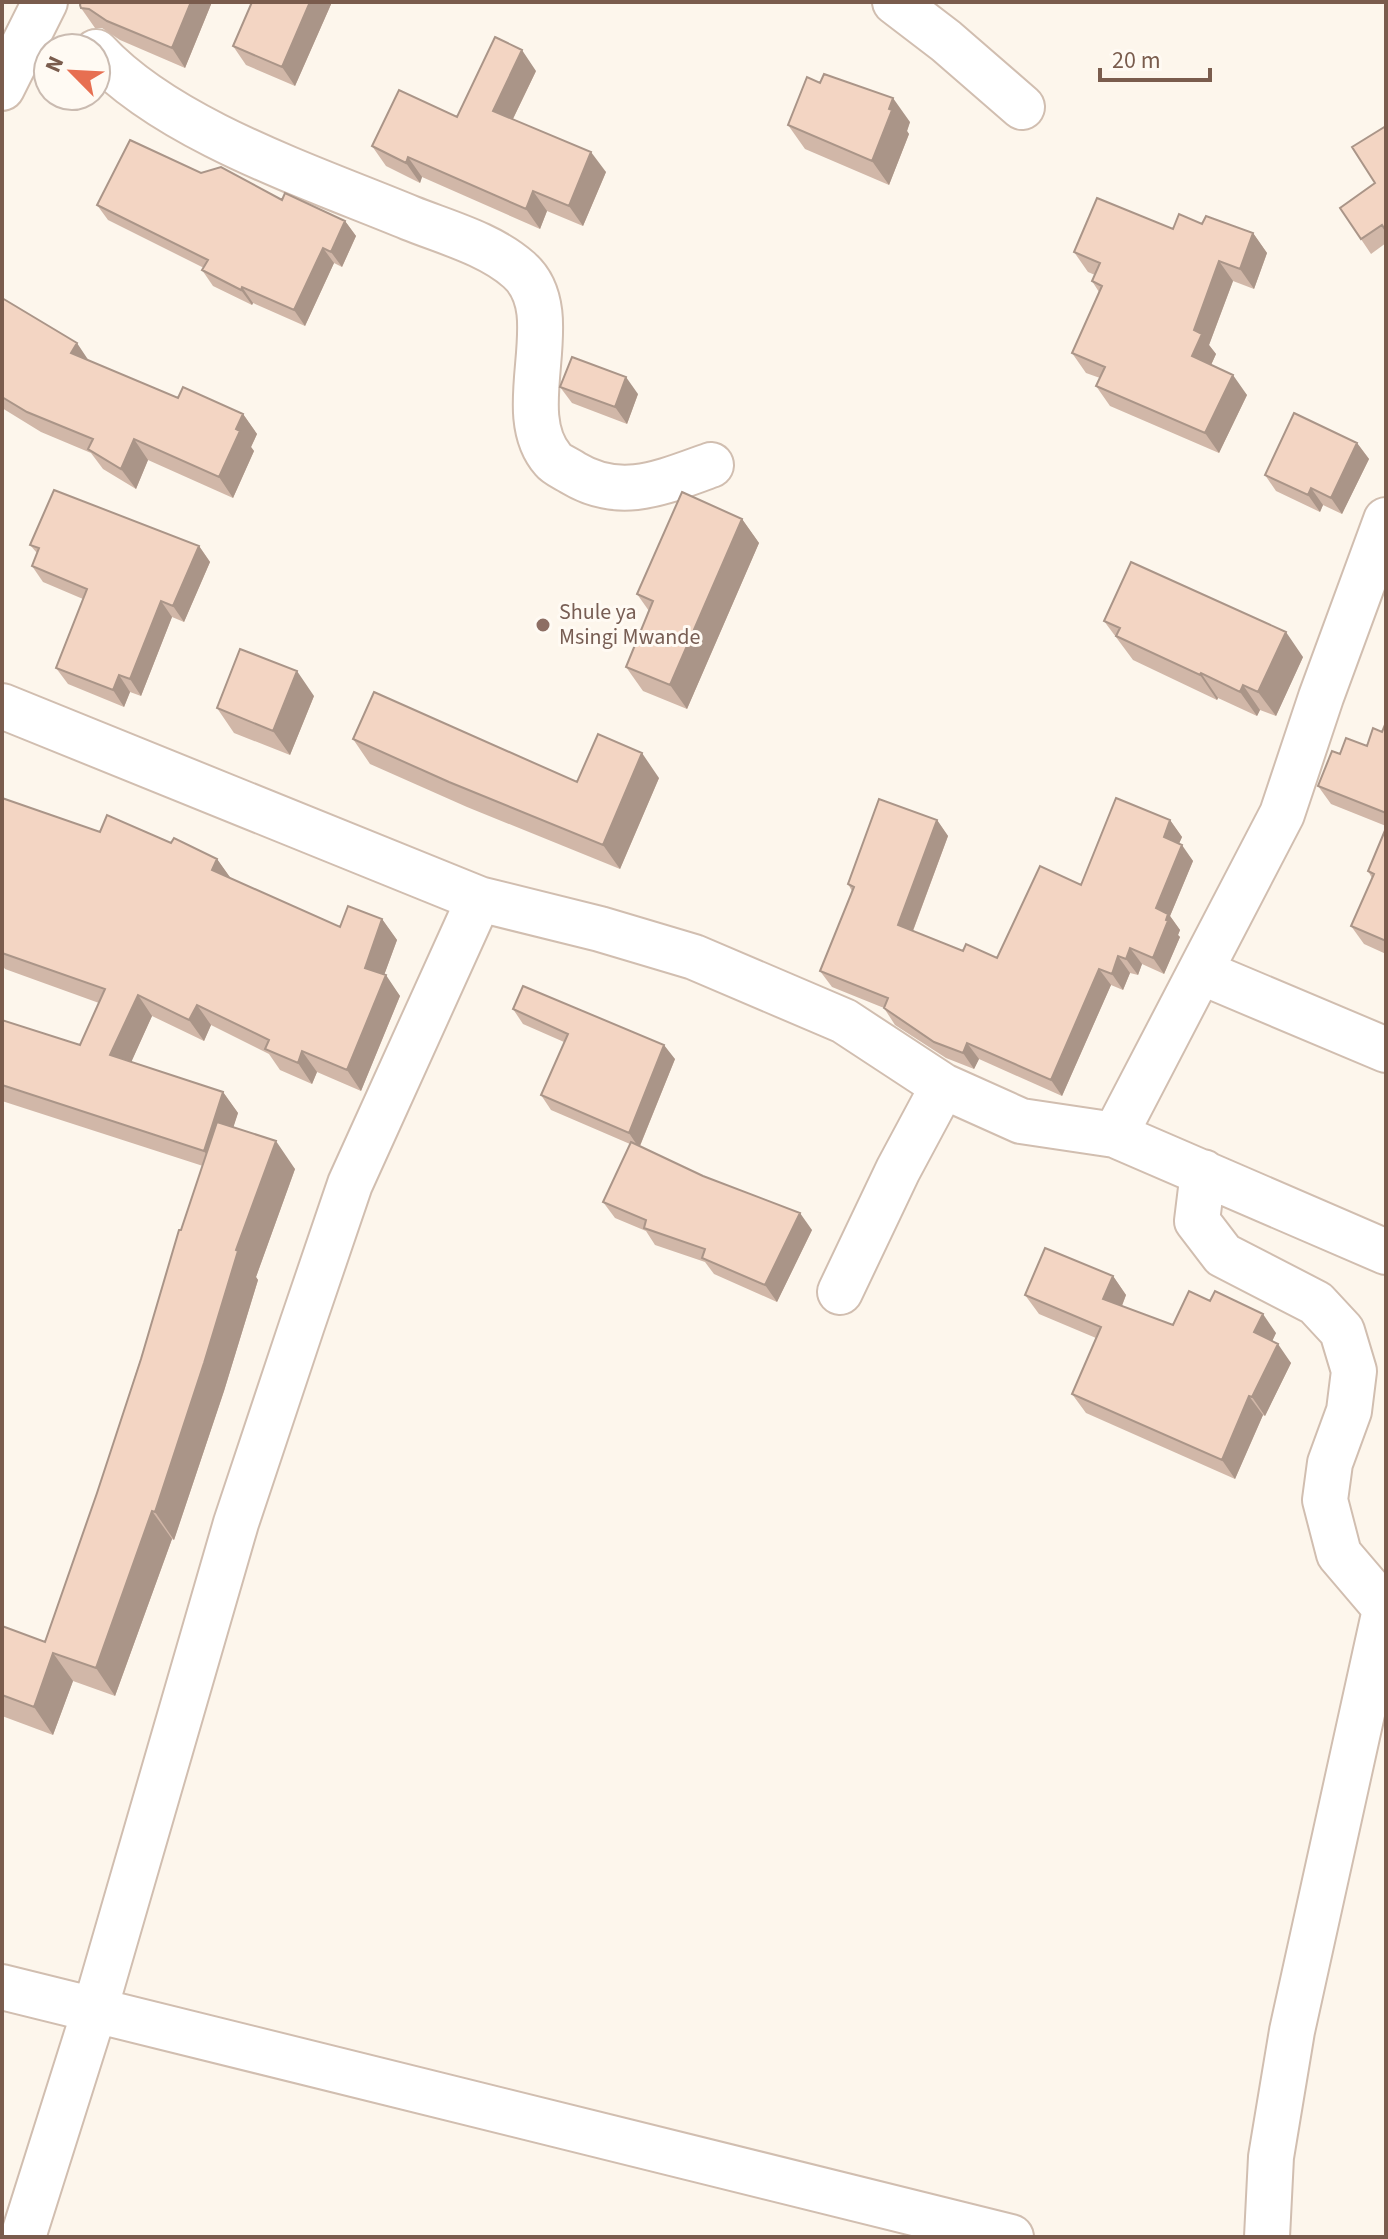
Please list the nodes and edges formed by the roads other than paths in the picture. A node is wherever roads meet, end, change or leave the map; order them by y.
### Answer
1 (45, 2) edge
2 (52, 2) edge
3 (895, 2) edge
4 (78, 32) edge
5 (112, 66) edge
6 (2, 88) edge
7 (1022, 107) dead end
8 (711, 465) dead end
9 (1386, 520) edge
10 (2, 706) edge
11 (479, 899) junction
12 (1201, 972) junction
13 (1386, 1050) edge
14 (943, 1086) junction
15 (1115, 1135) junction
16 (1203, 1172) junction
17 (1386, 1252) edge
18 (840, 1292) dead end
19 (1385, 1606) edge
20 (1378, 1673) edge
21 (2, 1987) edge
22 (95, 2009) junction
23 (23, 2237) edge
24 (1011, 2237) edge
25 (1267, 2237) edge

1 - 6 street
2 - 4 street
3 - 7 street
5 - 8 street
9 - 12 street
10 - 11 street
11 - 14 street
11 - 22 street
12 - 13 street
12 - 15 street
14 - 15 street
14 - 18 street
15 - 16 street
16 - 17 street
16 - 19 street
19 - 20 street
20 - 25 street
21 - 22 street
22 - 23 street
22 - 24 street

